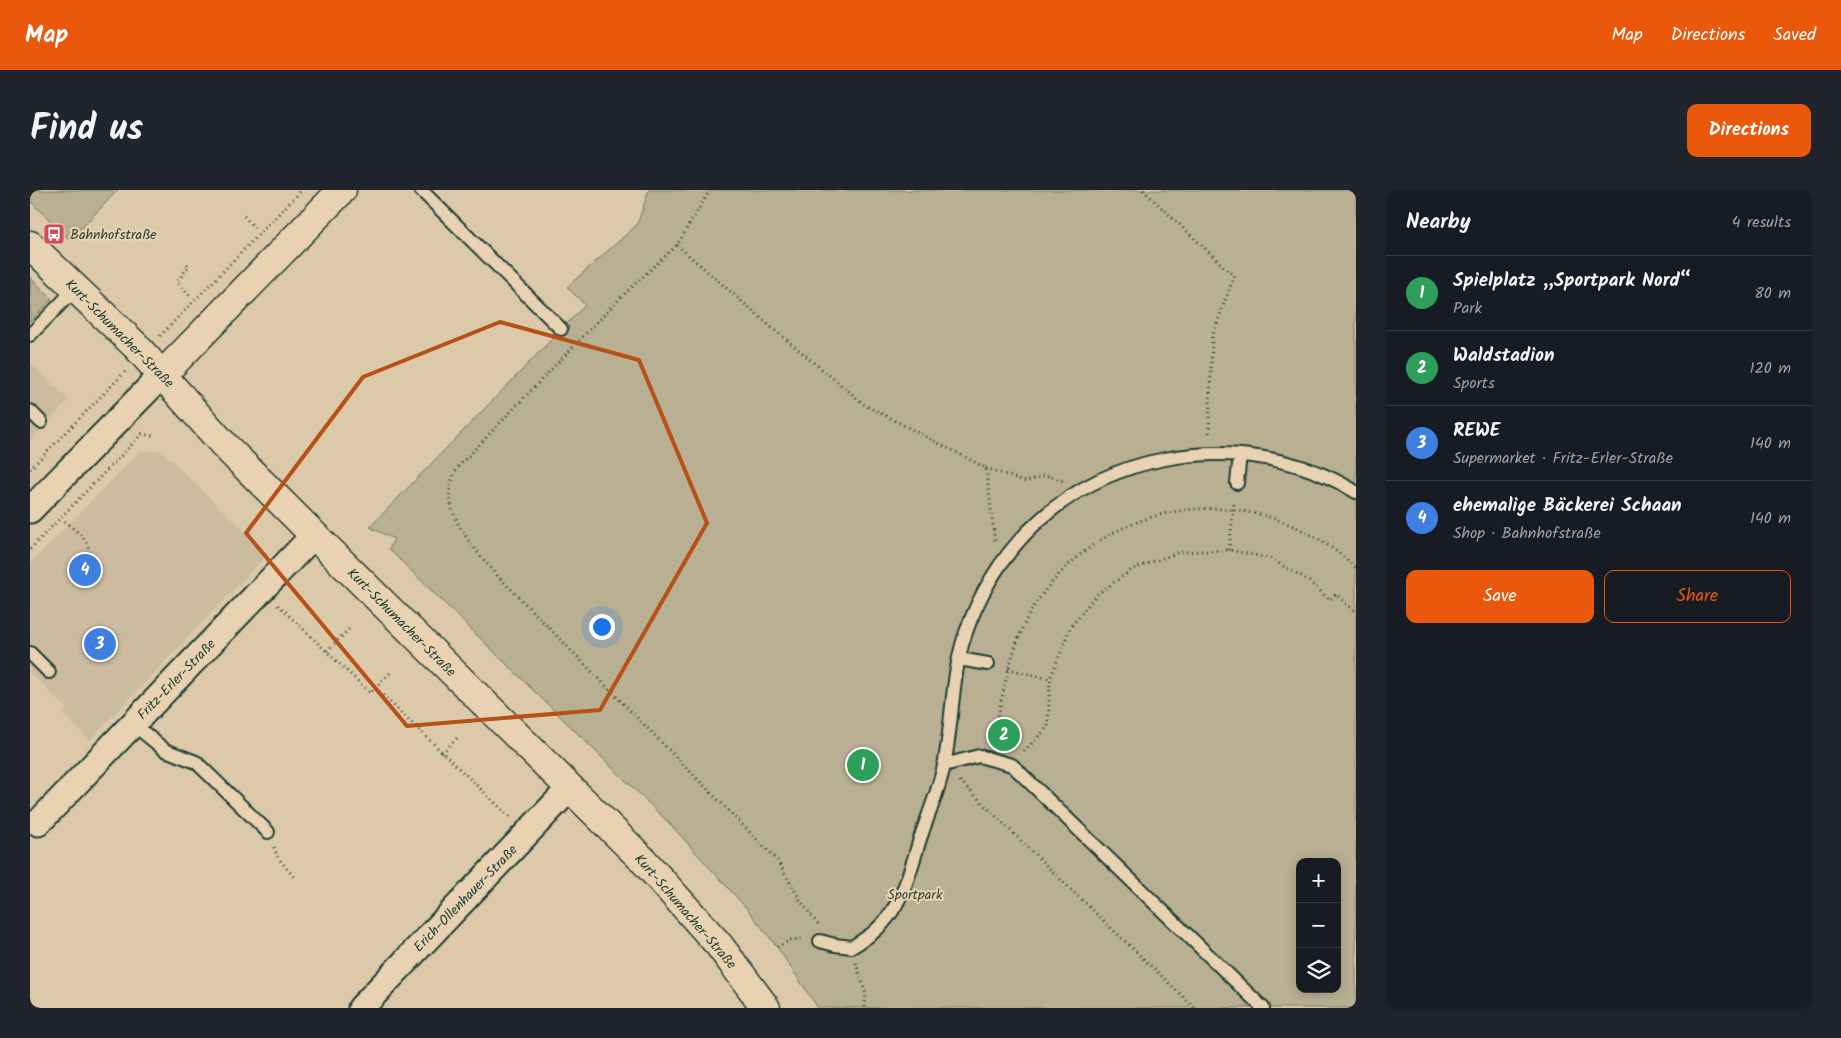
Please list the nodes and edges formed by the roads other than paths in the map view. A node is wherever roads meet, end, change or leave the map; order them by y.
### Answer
1 (342, 190) edge
2 (421, 190) edge
3 (30, 245) edge
4 (76, 288) junction
5 (560, 329) dead end
6 (30, 335) edge
7 (162, 375) junction
8 (30, 412) edge
9 (41, 422) dead end
10 (1240, 455) junction
11 (1236, 483) dead end
12 (1356, 492) edge
13 (30, 510) edge
14 (314, 535) junction
15 (30, 654) edge
16 (959, 659) junction
17 (988, 664) dead end
18 (50, 672) dead end
19 (132, 724) junction
20 (944, 765) junction
21 (570, 788) junction
22 (38, 823) dead end
23 (268, 832) road end
24 (820, 941) road end
25 (361, 1008) edge
26 (766, 1008) edge
27 (1262, 1008) edge

1 - 7 street
2 - 5 lane
3 - 4 street, Kurt-Schumacher-Straße
4 - 6 lane
4 - 7 street, Kurt-Schumacher-Straße
7 - 13 street
7 - 14 street, Kurt-Schumacher-Straße
8 - 9 lane
10 - 11 lane
10 - 12 lane
10 - 16 lane
14 - 19 street, Fritz-Erler-Straße
14 - 21 street, Kurt-Schumacher-Straße
15 - 18 lane
16 - 17 lane
16 - 20 lane
19 - 22 street, Fritz-Erler-Straße
19 - 23 lane
20 - 24 lane
20 - 27 lane
21 - 25 street, Erich-Ollenhauer-Straße
21 - 26 street, Kurt-Schumacher-Straße

